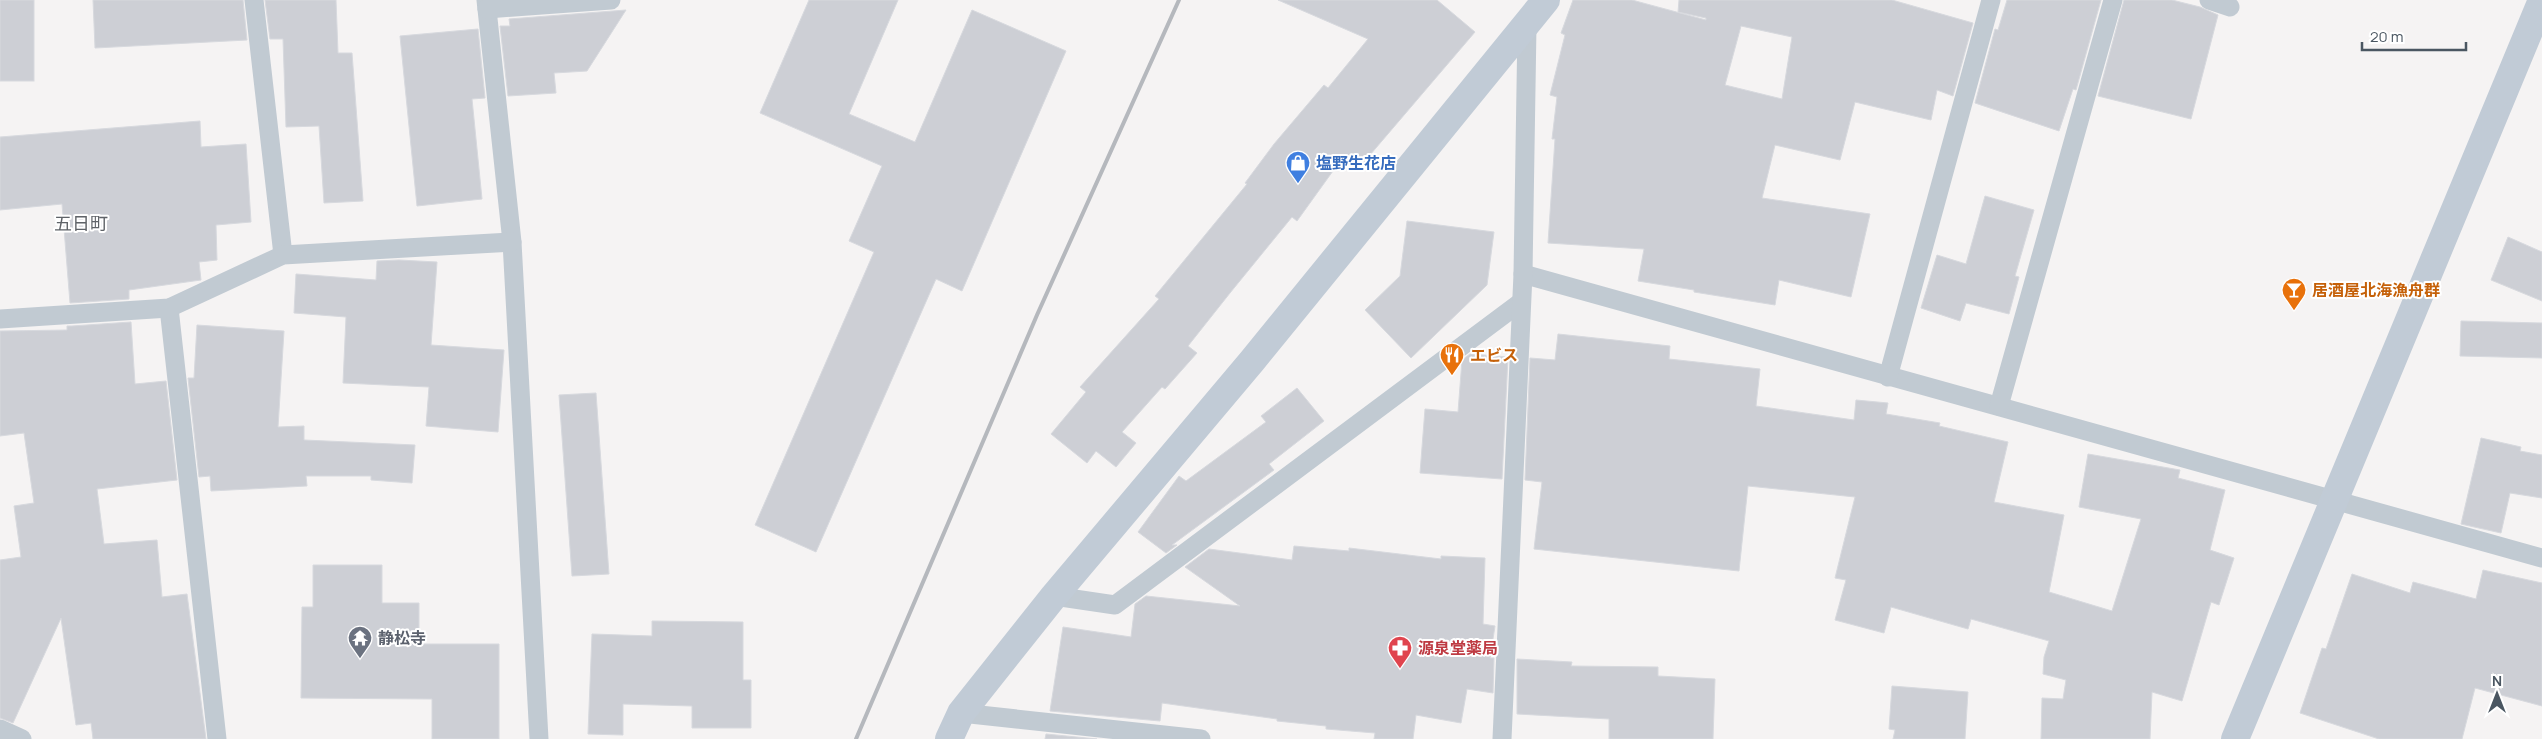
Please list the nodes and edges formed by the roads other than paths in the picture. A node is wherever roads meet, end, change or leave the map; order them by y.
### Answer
1 (254, 0) edge
2 (611, 0) edge
3 (1546, 0) edge
4 (1991, 0) edge
5 (2113, 0) edge
6 (2208, 0) edge
7 (2542, 0) edge
8 (486, 4) edge
9 (2230, 7) dead end
10 (1527, 26) junction
11 (512, 242) junction
12 (283, 255) junction
13 (1523, 274) junction
14 (1521, 302) junction
15 (169, 308) junction
16 (0, 319) edge
17 (1888, 377) junction
18 (1999, 406) junction
19 (2334, 502) junction
20 (2542, 558) edge
21 (1054, 596) junction
22 (961, 713) junction
23 (0, 729) edge
24 (22, 739) edge
25 (217, 739) edge
26 (539, 739) edge
27 (949, 739) edge
28 (1201, 739) edge
29 (1502, 739) edge
30 (2235, 739) edge

1 - 12 lane
2 - 8 lane
3 - 10 street
4 - 17 lane
5 - 18 lane
6 - 9 lane
7 - 19 street
8 - 11 lane
10 - 13 lane
10 - 21 street
11 - 12 lane
11 - 26 lane
12 - 15 lane
13 - 14 lane
13 - 17 lane
14 - 21 lane
14 - 29 lane
15 - 16 lane
15 - 25 lane
17 - 18 lane
18 - 19 lane
19 - 20 lane
19 - 30 street
21 - 22 street
22 - 27 street
22 - 28 lane
23 - 24 lane

